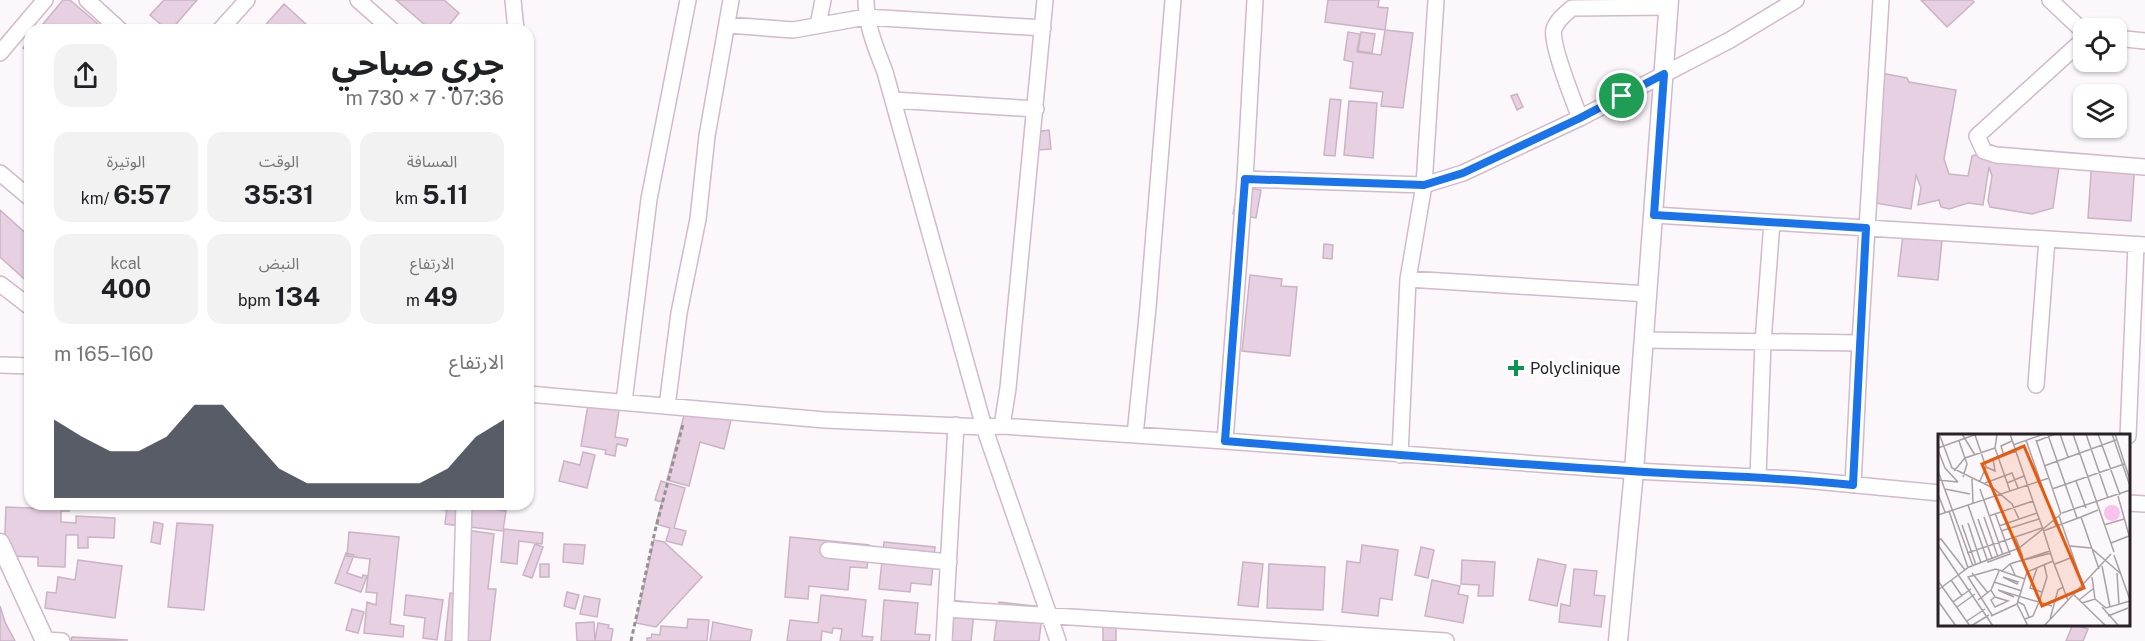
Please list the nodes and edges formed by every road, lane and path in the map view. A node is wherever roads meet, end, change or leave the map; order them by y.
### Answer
1 (45, 0) edge
2 (87, 0) edge
3 (247, 0) edge
4 (358, 0) edge
5 (513, 0) edge
6 (688, 0) edge
7 (731, 0) edge
8 (823, 0) edge
9 (866, 0) edge
10 (1045, 0) edge
11 (1173, 0) edge
12 (1255, 0) edge
13 (1436, 0) edge
14 (1796, 0) edge
15 (1881, 0) edge
16 (2050, 0) edge
17 (1669, 4) edge
18 (866, 17) junction
19 (2073, 22) edge
20 (25, 24) edge
21 (113, 24) edge
22 (225, 24) edge
23 (385, 24) edge
24 (515, 24) edge
25 (24, 25) edge
26 (728, 25) junction
27 (818, 25) junction
28 (1043, 28) junction
29 (2127, 39) edge
30 (2145, 40) edge
31 (2073, 49) edge
32 (0, 53) edge
33 (1664, 74) junction
34 (893, 100) junction
35 (1036, 109) junction
36 (1580, 118) junction
37 (2145, 167) edge
38 (0, 172) edge
39 (1245, 179) junction
40 (1424, 185) junction
41 (24, 191) edge
42 (1654, 215) junction
43 (1772, 222) junction
44 (1866, 228) junction
45 (2047, 239) junction
46 (2140, 245) edge
47 (1408, 279) junction
48 (0, 284) edge
49 (1648, 294) junction
50 (24, 302) edge
51 (2139, 324) edge
52 (1644, 340) junction
53 (1763, 342) junction
54 (1860, 343) junction
55 (0, 365) edge
56 (24, 366) edge
57 (2036, 385) dead end
58 (534, 394) edge
59 (624, 402) junction
60 (667, 406) junction
61 (687, 408) junction
62 (956, 425) junction
63 (1002, 426) junction
64 (984, 427) junction
65 (2128, 434) edge
66 (1135, 435) junction
67 (1225, 441) junction
68 (1400, 455) junction
69 (1634, 471) junction
70 (1758, 477) junction
71 (1853, 485) junction
72 (1938, 493) edge
73 (2130, 503) edge
74 (2145, 504) edge
75 (464, 510) edge
76 (0, 543) edge
77 (828, 550) dead end
78 (949, 562) junction
79 (946, 609) junction
80 (1049, 614) junction
81 (50, 641) edge
82 (459, 641) edge
83 (631, 641) edge
84 (944, 641) edge
85 (1058, 641) edge
86 (1446, 641) edge
87 (1618, 641) edge

1 - 20 street
2 - 21 street
3 - 22 street
4 - 23 street
5 - 24 street
6 - 59 street
7 - 26 street
8 - 27 street
9 - 18 street
10 - 28 street
11 - 66 street
12 - 39 street
13 - 40 street
14 - 33 street
15 - 44 street
16 - 19 street
17 - 33 street
17 - 36 street
18 - 27 street
18 - 28 street
18 - 34 street
25 - 32 street
26 - 27 street
26 - 60 street
28 - 35 street
29 - 30 street
31 - 37 street
33 - 36 street
33 - 42 street
34 - 35 street
34 - 64 street
35 - 63 street
36 - 40 street
38 - 41 street
39 - 40 street
39 - 67 street
40 - 47 street
42 - 43 street
42 - 49 street
43 - 44 street
43 - 53 street
44 - 45 street
44 - 54 street
45 - 46 street
45 - 57 street
46 - 51 street
47 - 49 street
47 - 68 street
48 - 50 street
49 - 52 street
51 - 65 street
52 - 53 street
52 - 69 street
53 - 54 street
53 - 70 street
54 - 71 street
55 - 56 street
58 - 59 street
59 - 60 street
60 - 61 street
61 - 62 street
61 - 83 path
62 - 64 street
62 - 78 street
63 - 64 street
63 - 66 street
64 - 80 street
66 - 67 street
67 - 68 street
68 - 69 street
69 - 70 street
69 - 87 street
70 - 71 street
71 - 72 street
73 - 74 street
75 - 82 street
76 - 81 street
77 - 78 street
78 - 79 street
79 - 80 street
79 - 84 street
80 - 85 street
80 - 86 street

